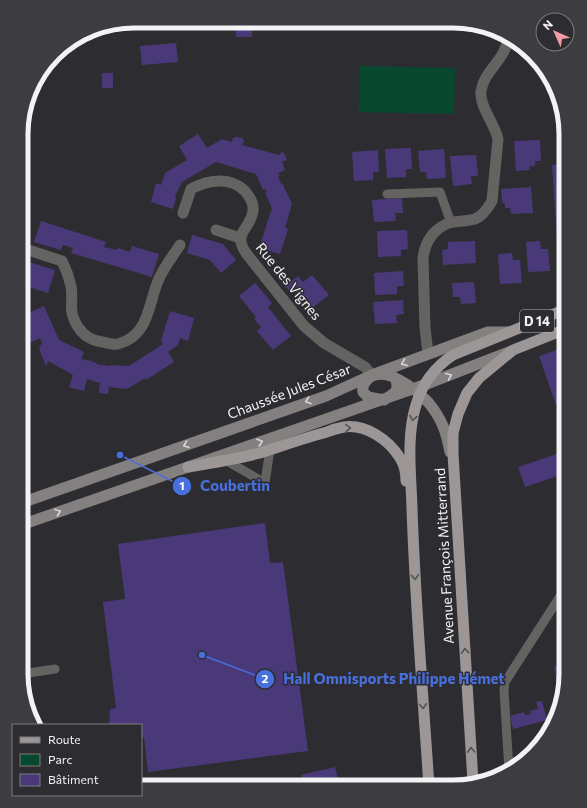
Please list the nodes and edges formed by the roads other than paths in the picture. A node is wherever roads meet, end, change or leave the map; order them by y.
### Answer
1 (507, 43) edge
2 (387, 194) dead end
3 (183, 213) dead end
4 (451, 223) junction
5 (216, 230) dead end
6 (240, 238) junction
7 (180, 245) dead end
8 (28, 250) edge
9 (559, 313) edge
10 (508, 332) junction
11 (559, 332) edge
12 (514, 350) junction
13 (428, 353) junction
14 (372, 375) junction
15 (395, 378) junction
16 (419, 390) junction
17 (384, 400) junction
18 (270, 449) junction
19 (227, 460) junction
20 (188, 467) junction
21 (28, 501) edge
22 (28, 523) edge
23 (458, 530) junction
24 (413, 538) junction
25 (559, 598) edge
26 (55, 670) dead end
27 (28, 673) edge
28 (509, 764) edge
29 (473, 778) edge
30 (428, 780) edge

1 - 4 street
2 - 4 lane
3 - 6 street, Rue des Vignes
4 - 13 street
5 - 6 street
6 - 14 street, Rue des Vignes
7 - 8 street
9 - 10 main road, Chaussée Jules César / D 14
10 - 13 main road, Chaussée Jules César / D 14
10 - 16 main road
11 - 12 main road, D 14
16 -> 12 main road, D 14
12 - 23 main road, Avenue François Mitterrand
13 -> 14 main road, Chaussée Jules César / D 14
14 - 15 main road
14 - 17 main road
14 -> 21 main road, Chaussée Jules César / D 14
15 - 16 main road
15 - 17 main road
16 - 17 main road, D 14
16 - 23 main road
16 -> 24 main road
20 -> 17 main road, D 14
18 - 19 main road
18 - 19 lane
18 -> 24 main road
19 - 20 main road
22 -> 20 main road, D 14
29 -> 23 main road, Avenue François Mitterrand
24 -> 30 main road, Avenue François Mitterrand
25 - 28 lane
26 - 27 lane

